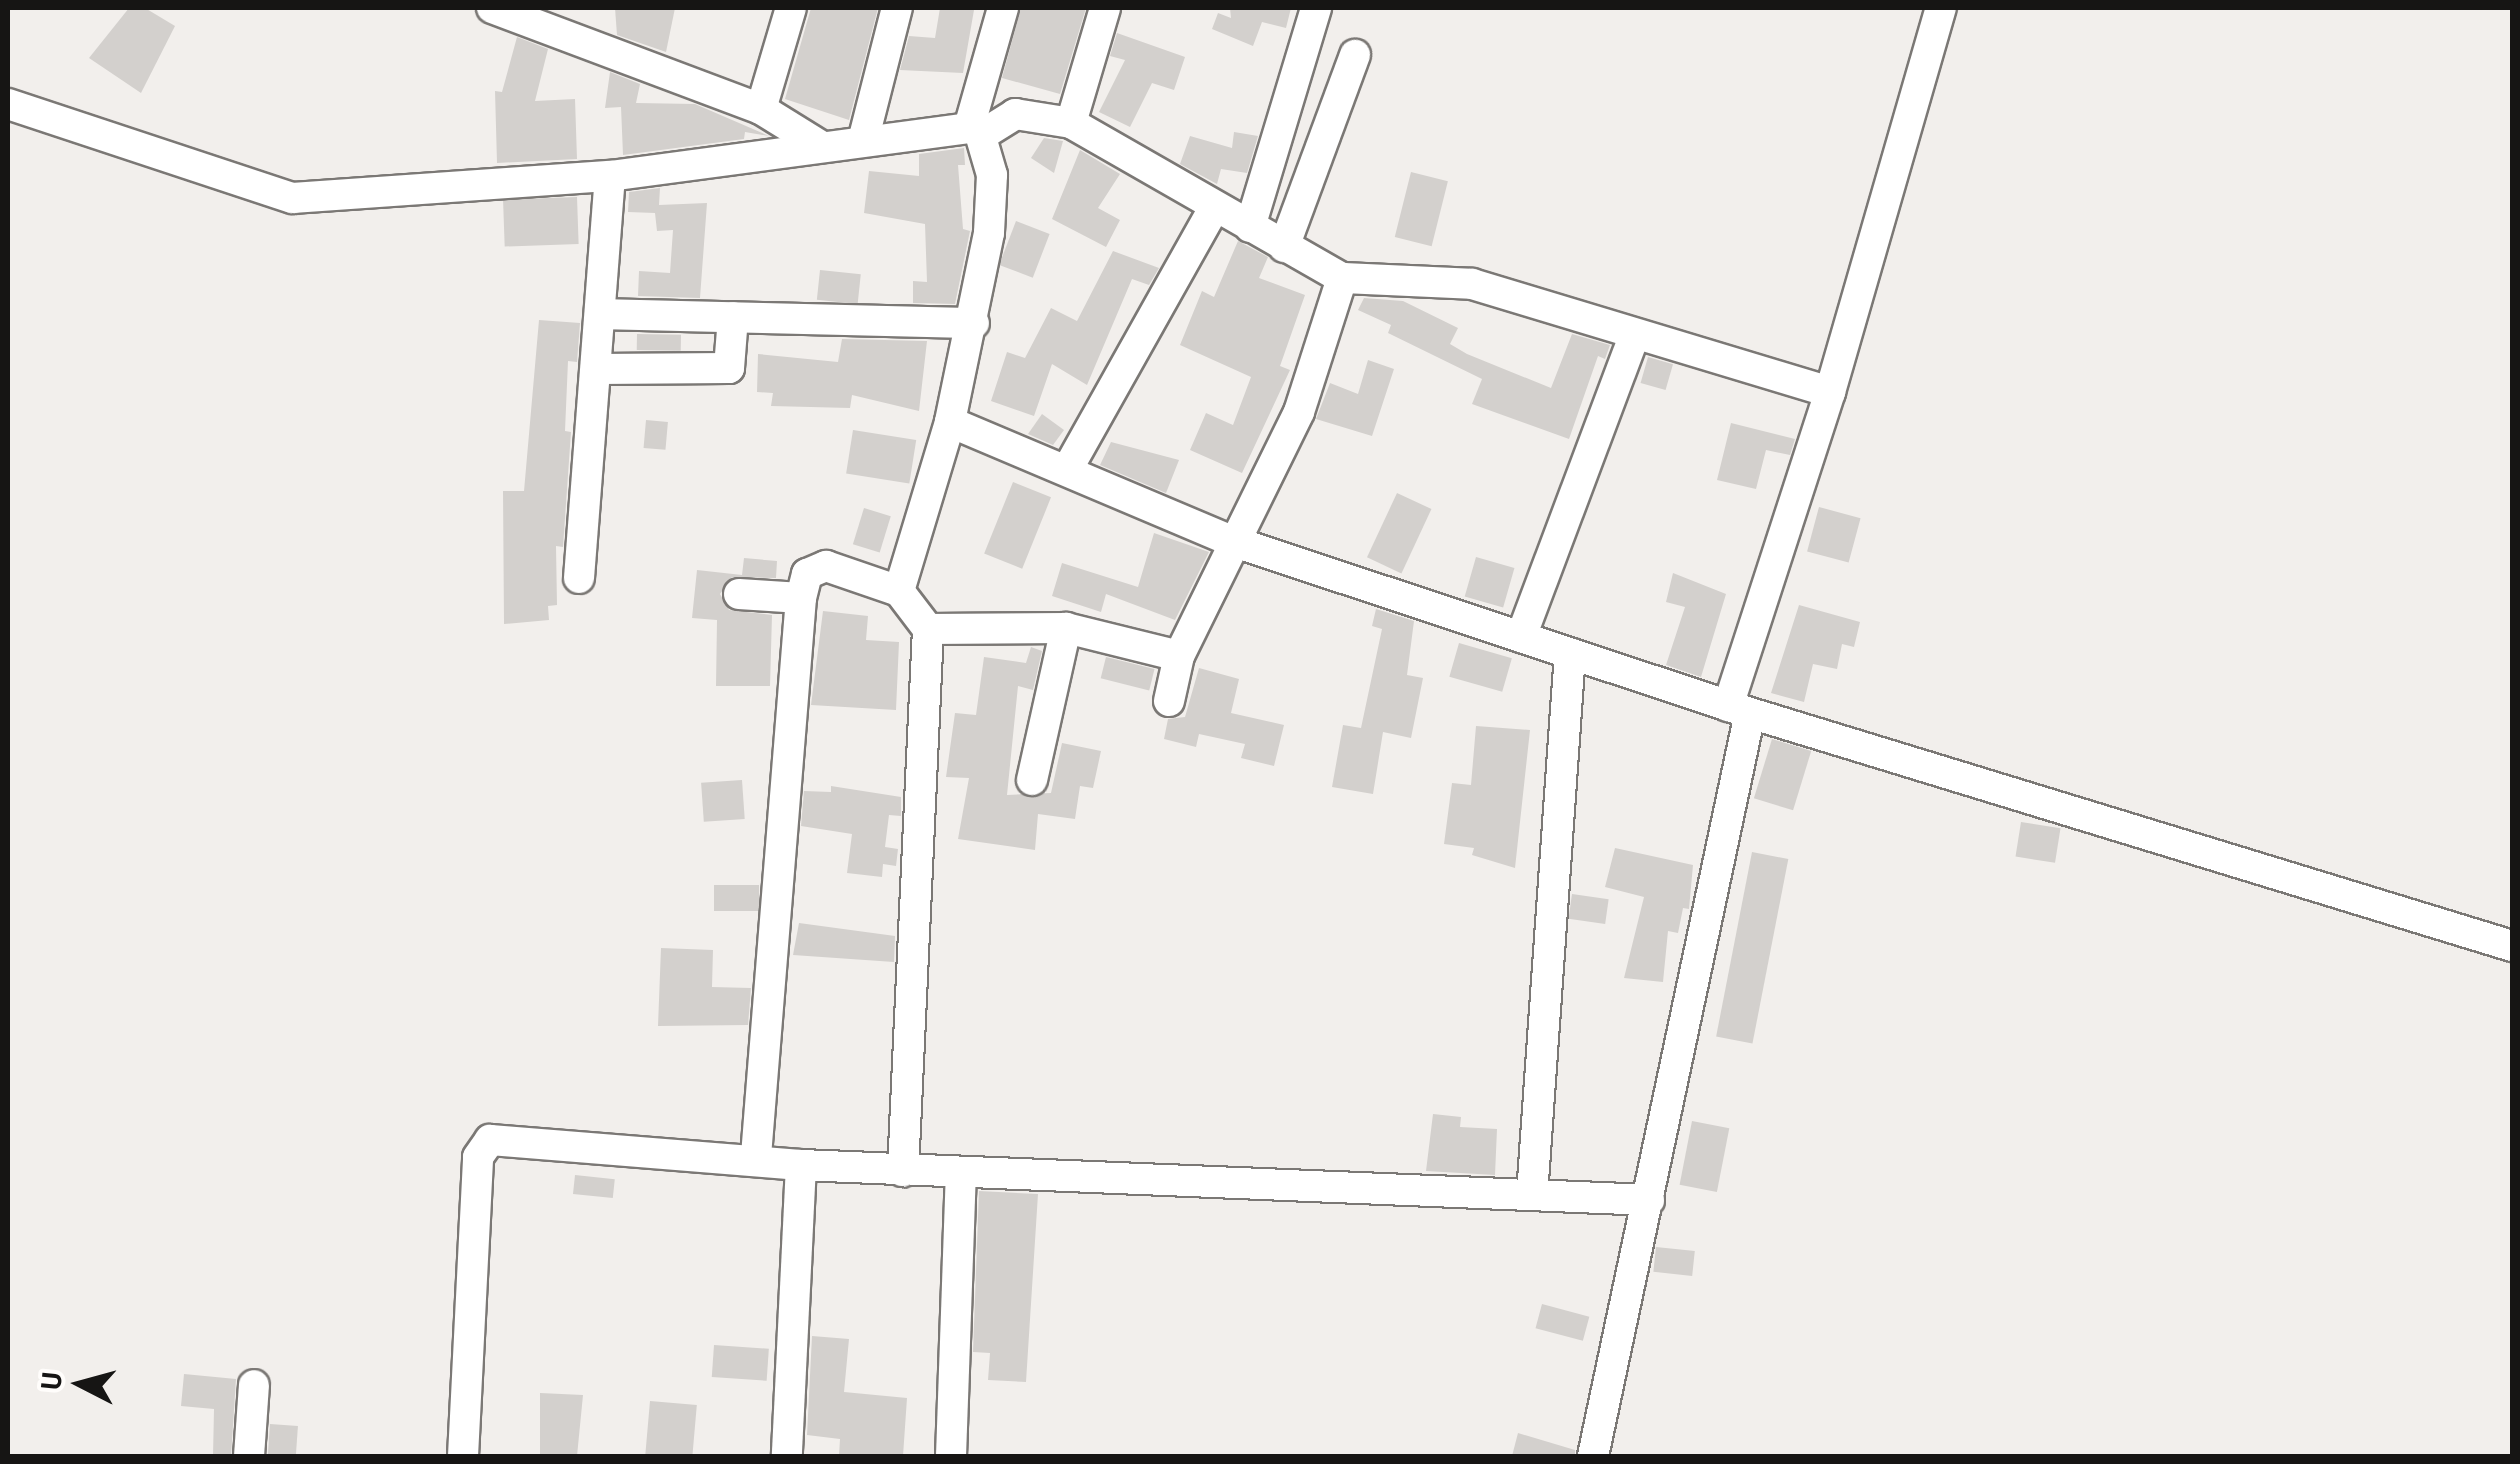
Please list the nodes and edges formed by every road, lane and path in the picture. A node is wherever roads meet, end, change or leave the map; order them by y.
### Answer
1 (491, 8) edge
2 (791, 8) edge
3 (896, 8) edge
4 (1003, 8) edge
5 (1105, 8) edge
6 (1316, 8) edge
7 (1941, 8) edge
8 (1355, 55) dead end
9 (8, 104) edge
10 (761, 109) junction
11 (1070, 123) junction
12 (978, 129) junction
13 (864, 138) junction
14 (821, 146) junction
15 (610, 176) junction
16 (1213, 210) junction
17 (1250, 227) junction
18 (1284, 246) junction
19 (1342, 278) junction
20 (603, 314) junction
21 (734, 318) junction
22 (974, 323) junction
23 (1634, 336) junction
24 (598, 369) junction
25 (1830, 392) junction
26 (950, 422) junction
27 (1068, 470) junction
28 (1232, 541) junction
29 (578, 578) dead end
30 (899, 591) junction
31 (739, 594) dead end
32 (801, 598) junction
33 (1066, 628) junction
34 (928, 629) junction
35 (1521, 637) junction
36 (1570, 653) junction
37 (1179, 656) junction
38 (1169, 701) dead end
39 (1739, 710) junction
40 (1032, 780) dead end
41 (2512, 946) edge
42 (756, 1156) junction
43 (802, 1165) junction
44 (904, 1170) junction
45 (960, 1176) junction
46 (1532, 1195) junction
47 (1648, 1200) junction
48 (254, 1385) dead end
49 (249, 1456) edge
50 (464, 1456) edge
51 (787, 1456) edge
52 (951, 1456) edge
53 (1593, 1456) edge

1 - 10 street
2 - 10 street
3 - 13 street
4 - 12 street
5 - 11 street
6 - 17 street
7 - 25 street
8 - 18 street
9 - 15 street
10 - 14 street
11 - 12 street
11 - 16 street
12 - 13 street
12 - 22 street
13 - 14 street
14 - 15 street
15 - 20 street
16 - 17 street
16 - 27 street
17 - 18 street
18 - 19 street
19 - 23 street
19 - 28 street
20 - 21 street
20 - 24 street
21 - 22 street
21 - 24 street
22 - 26 street
23 - 25 street
23 - 35 street
24 - 29 street
25 - 39 street
26 - 27 street
26 - 30 street
27 - 28 street
28 - 35 street
28 - 37 street
30 - 32 street
30 - 34 street
31 - 32 street
32 - 42 street
33 - 34 street
33 - 37 street
33 - 40 street
34 - 44 street
35 - 36 street
36 - 39 street
36 - 46 street
37 - 38 street
39 - 41 street
39 - 47 street
42 - 43 street
42 - 50 street
43 - 44 street
43 - 51 street
44 - 45 street
45 - 46 street
45 - 52 street
46 - 47 street
47 - 53 street
48 - 49 street

